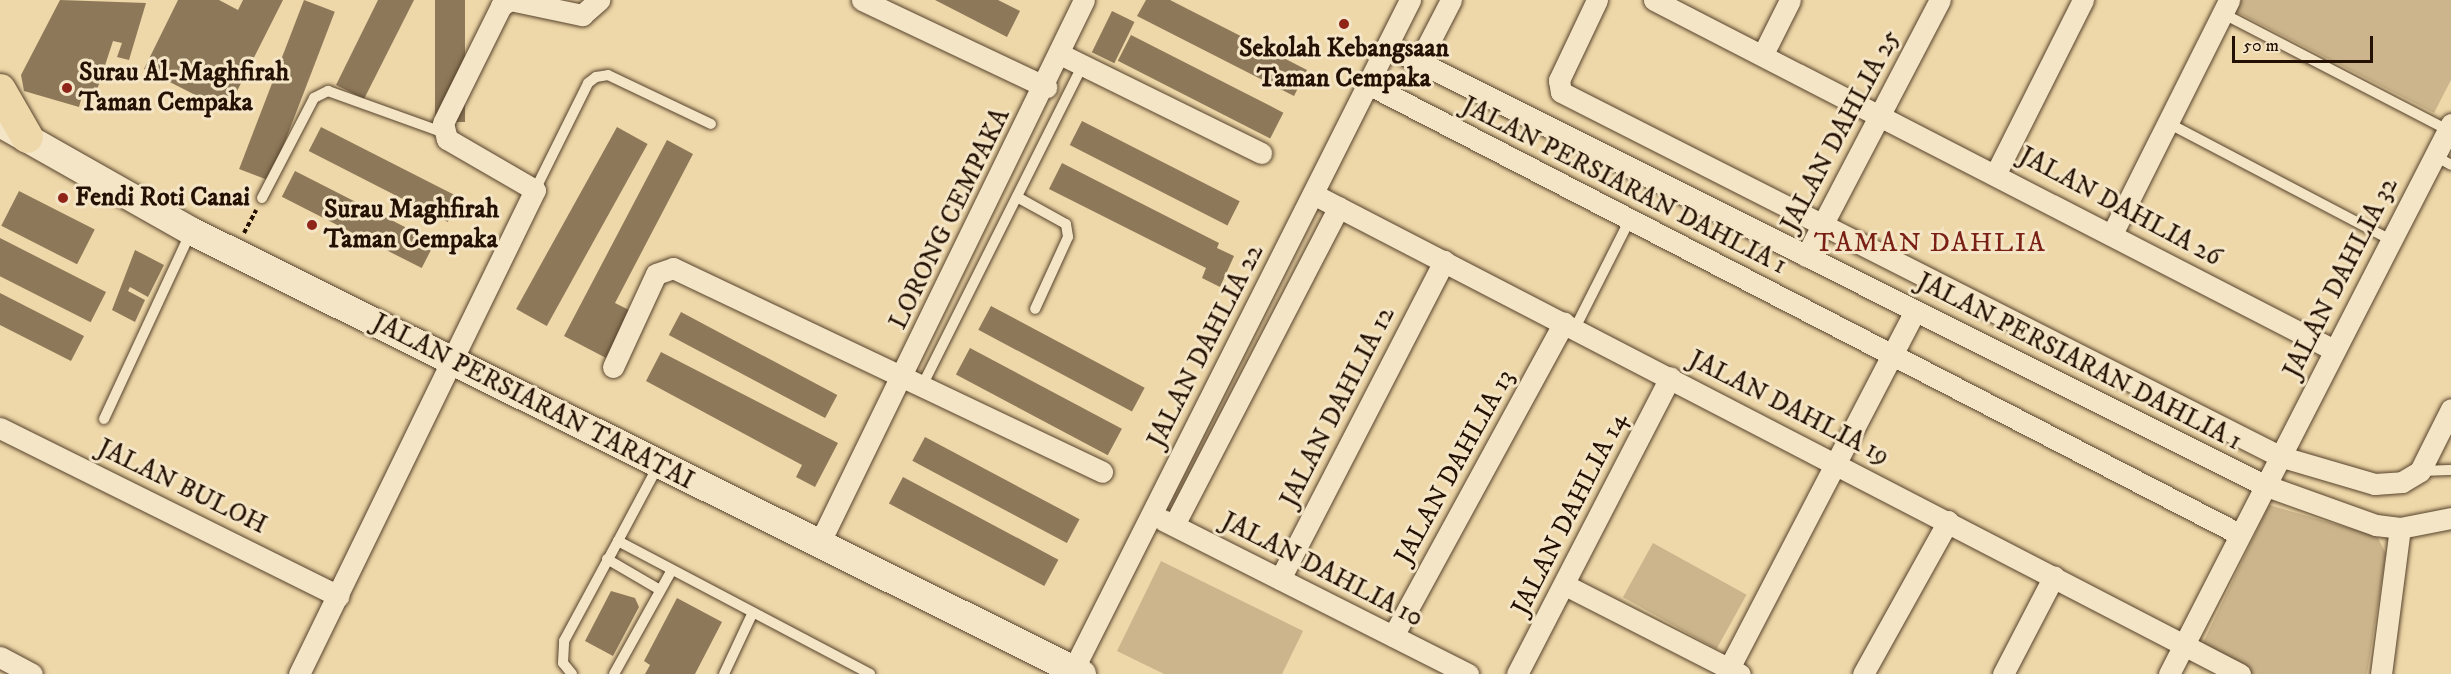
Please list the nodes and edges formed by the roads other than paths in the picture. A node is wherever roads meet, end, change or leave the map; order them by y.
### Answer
1 (600, 0) edge
2 (862, 0) edge
3 (1084, 0) edge
4 (1410, 0) edge
5 (1451, 0) edge
6 (1597, 0) edge
7 (1654, 0) edge
8 (1790, 0) edge
9 (1940, 0) edge
10 (2083, 0) edge
11 (2226, 6) edge
12 (1387, 46) junction
13 (1763, 54) junction
14 (1062, 55) junction
15 (1419, 62) junction
16 (1082, 67) junction
17 (1368, 84) junction
18 (1046, 87) junction
19 (0, 90) edge
20 (1881, 113) junction
21 (0, 123) edge
22 (2168, 123) junction
23 (711, 124) dead end
24 (2450, 127) edge
25 (442, 132) junction
26 (13, 135) edge
27 (1261, 153) dead end
28 (2443, 160) edge
29 (1996, 173) junction
30 (535, 190) junction
31 (1313, 194) junction
32 (1017, 197) junction
33 (262, 198) road end
34 (1339, 207) junction
35 (1630, 219) junction
36 (1823, 224) junction
37 (191, 231) junction
38 (2112, 234) junction
39 (2391, 240) junction
40 (1806, 256) junction
41 (1444, 261) junction
42 (1035, 309) dead end
43 (1915, 311) junction
44 (1569, 326) junction
45 (2334, 350) junction
46 (1892, 355) junction
47 (455, 362) junction
48 (613, 367) dead end
49 (903, 375) junction
50 (1670, 377) junction
51 (923, 384) junction
52 (2451, 409) edge
53 (104, 419) dead end
54 (0, 428) edge
55 (2279, 456) junction
56 (1836, 462) junction
57 (658, 465) junction
58 (2451, 470) edge
59 (2420, 471) junction
60 (1102, 472) dead end
61 (2264, 485) junction
62 (1152, 514) junction
63 (2451, 518) edge
64 (1948, 521) junction
65 (1174, 525) junction
66 (2400, 528) junction
67 (2239, 534) junction
68 (618, 541) junction
69 (818, 546) junction
70 (607, 559) junction
71 (672, 570) junction
72 (2054, 576) junction
73 (1280, 579) junction
74 (1565, 585) junction
75 (660, 590) junction
76 (339, 596) junction
77 (753, 612) junction
78 (1393, 636) junction
79 (2184, 645) junction
80 (0, 657) edge
81 (1078, 672) edge
82 (1732, 672) edge
83 (32, 674) edge
84 (299, 674) edge
85 (572, 674) edge
86 (614, 674) edge
87 (724, 674) edge
88 (870, 674) edge
89 (1468, 674) edge
90 (1517, 674) edge
91 (1863, 674) edge
92 (2003, 674) edge
93 (2169, 674) edge
94 (2240, 674) edge
95 (2381, 674) edge

1 - 25 street
2 - 18 street
3 - 14 street, LORONG CEMPAKA
4 - 12 street, JALAN DAHLIA 22
5 - 15 street
6 - 36 street
7 - 13 street, JALAN DAHLIA 26
8 - 13 street
9 - 20 street, JALAN DAHLIA 25
10 - 29 street
11 - 22 street
11 - 24 lane
12 - 15 street, JALAN PERSIARAN DAHLIA 1
12 - 17 street, JALAN DAHLIA 22
13 - 20 street, JALAN DAHLIA 26
14 - 16 street
14 - 18 street, LORONG CEMPAKA
15 - 40 street, JALAN PERSIARAN DAHLIA 1
16 - 27 street
16 - 32 lane
17 - 31 street, JALAN DAHLIA 22
17 - 35 street, JALAN PERSIARAN DAHLIA 1
18 - 49 street, LORONG CEMPAKA
19 - 26 main road
20 - 29 street, JALAN DAHLIA 26
20 - 36 street, JALAN DAHLIA 25
21 - 26 street, JALAN PERSIARAN TARATAI
22 - 38 street
22 - 39 lane
23 - 30 lane
24 - 28 street, JALAN DAHLIA 32
25 - 30 street
25 - 33 lane
26 - 37 street, JALAN PERSIARAN TARATAI
28 - 39 street, JALAN DAHLIA 32
29 - 38 street, JALAN DAHLIA 26
30 - 47 street
31 - 34 street, JALAN DAHLIA 19
31 - 62 street, JALAN DAHLIA 22
32 - 42 lane
32 - 51 lane
34 - 41 street, JALAN DAHLIA 19
34 - 65 street
35 - 44 lane
35 - 46 street, JALAN PERSIARAN DAHLIA 1
36 - 40 street, JALAN DAHLIA 25
36 - 55 street
37 - 47 street, JALAN PERSIARAN TARATAI
37 - 53 lane
38 - 45 street, JALAN DAHLIA 26
39 - 45 street, JALAN DAHLIA 32
40 - 43 street, JALAN PERSIARAN DAHLIA 1
41 - 44 street, JALAN DAHLIA 19
41 - 73 street, JALAN DAHLIA 12
43 - 46 street
43 - 61 street, JALAN PERSIARAN DAHLIA 1
44 - 50 street, JALAN DAHLIA 19
44 - 78 street, JALAN DAHLIA 13
45 - 55 street, JALAN DAHLIA 32
46 - 56 street
46 - 67 street, JALAN PERSIARAN DAHLIA 1
47 - 57 street, JALAN PERSIARAN TARATAI
47 - 76 street
48 - 49 street
49 - 51 street
49 - 69 street, LORONG CEMPAKA
50 - 56 street, JALAN DAHLIA 19
50 - 74 street, JALAN DAHLIA 14
51 - 60 street
52 - 59 street
54 - 76 street, JALAN BULOH
55 - 59 street
55 - 61 street, JALAN DAHLIA 32
56 - 64 street, JALAN DAHLIA 19
56 - 82 street
57 - 68 lane
57 - 69 street, JALAN PERSIARAN TARATAI
58 - 59 lane
61 - 66 street, JALAN PERSIARAN DAHLIA 1
61 - 67 street, JALAN DAHLIA 32
62 - 65 street, JALAN DAHLIA 10
62 - 81 street, JALAN DAHLIA 22
63 - 66 street
64 - 72 street, JALAN DAHLIA 19
64 - 91 street
65 - 73 street, JALAN DAHLIA 10
66 - 95 street
67 - 79 street, JALAN DAHLIA 32
68 - 70 lane
68 - 71 lane
69 - 81 street, JALAN PERSIARAN TARATAI
70 - 75 lane
70 - 85 lane
71 - 75 lane
71 - 77 lane
72 - 79 street, JALAN DAHLIA 19
72 - 92 street
73 - 78 street, JALAN DAHLIA 10
74 - 82 street
74 - 90 street, JALAN DAHLIA 14
75 - 86 lane
76 - 84 street
77 - 87 lane
77 - 88 lane
78 - 89 street, JALAN DAHLIA 10
79 - 93 street, JALAN DAHLIA 32
79 - 94 street, JALAN DAHLIA 19
80 - 83 street

